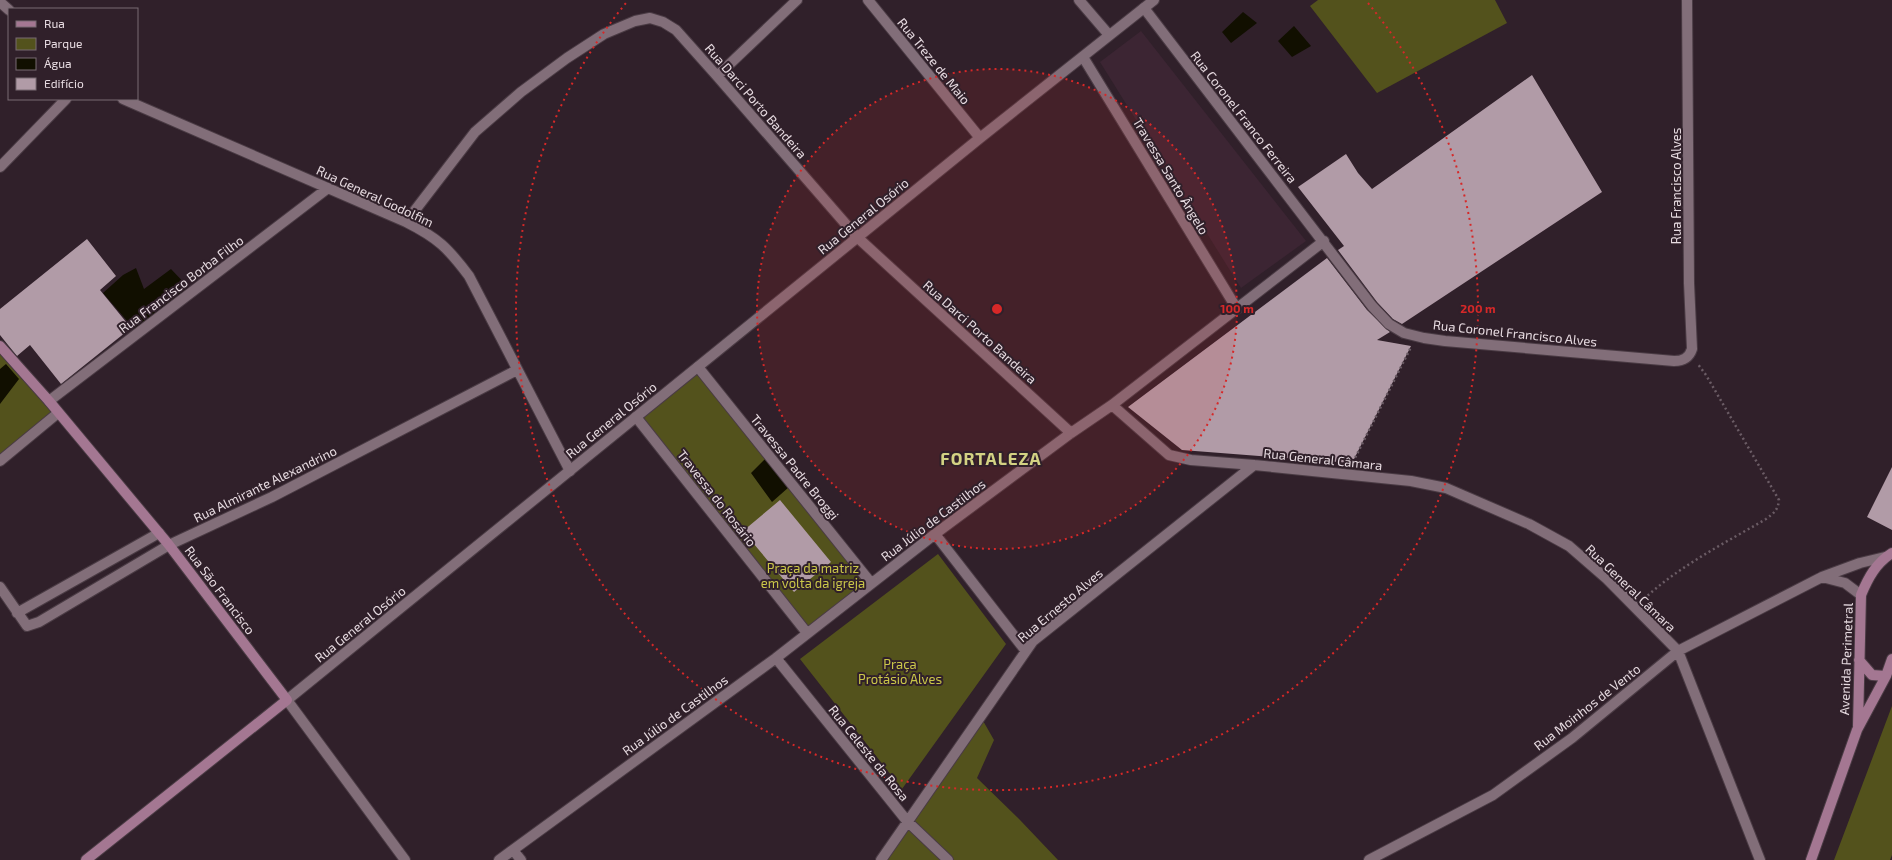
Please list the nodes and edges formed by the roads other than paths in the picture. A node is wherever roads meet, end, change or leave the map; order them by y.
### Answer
1 (797, 0) edge
2 (868, 0) edge
3 (1079, 0) edge
4 (1154, 0) edge
5 (1687, 0) edge
6 (0, 2) edge
7 (1144, 8) junction
8 (8, 9) edge
9 (1109, 35) junction
10 (1083, 57) junction
11 (717, 76) junction
12 (65, 100) edge
13 (125, 100) edge
14 (980, 138) junction
15 (0, 167) edge
16 (328, 188) junction
17 (406, 222) junction
18 (857, 237) junction
19 (1324, 241) junction
20 (1237, 309) junction
21 (0, 346) edge
22 (1674, 361) joint
23 (698, 367) junction
24 (517, 370) junction
25 (49, 401) junction
26 (1112, 405) junction
27 (58, 413) junction
28 (636, 417) junction
29 (1071, 433) junction
30 (0, 461) edge
31 (1254, 465) junction
32 (570, 471) junction
33 (159, 533) junction
34 (935, 534) junction
35 (169, 545) junction
36 (1890, 556) edge
37 (1822, 577) junction
38 (871, 583) junction
39 (0, 587) edge
40 (1861, 595) junction
41 (17, 613) junction
42 (807, 633) junction
43 (1025, 650) junction
44 (1678, 651) junction
45 (776, 658) junction
46 (1892, 659) edge
47 (1859, 660) junction
48 (1886, 676) junction
49 (287, 700) junction
50 (1857, 730) junction
51 (907, 821) junction
52 (512, 850) junction
53 (86, 860) edge
54 (405, 860) edge
55 (499, 860) edge
56 (521, 860) edge
57 (881, 860) edge
58 (948, 860) edge
59 (1369, 860) edge
60 (1760, 860) edge
61 (1811, 860) edge

1 - 11 street
2 - 14 street, Rua Treze de Maio
3 - 9 street
4 - 7 street, Rua General Osório
5 - 22 street, Rua Francisco Alves
6 - 8 street
7 - 9 street, Rua General Osório
7 - 19 street, Rua Coronel Franco Ferreira
9 - 10 street, Rua General Osório
10 - 14 street, Rua General Osório
10 - 20 street, Travessa Santo Ângelo
11 - 17 street, Rua Darci Porto Bandeira
11 - 18 street, Rua Darci Porto Bandeira
12 - 15 street
13 - 16 street, Rua General Godolfim
14 - 18 street, Rua General Osório
16 - 17 street, Rua General Godolfim
16 - 25 street, Rua Francisco Borba Filho
17 - 24 street, Rua General Godolfim
18 - 23 street, Rua General Osório
18 - 29 street, Rua Darci Porto Bandeira
19 - 20 street, Rua Júlio de Castilhos
19 - 22 street, Rua Coronel Francisco Alves
20 - 26 street, Rua Júlio de Castilhos
21 - 25 main road, Rua São Francisco
23 - 28 street, Rua General Osório
23 - 38 street, Travessa Padre Broggi
24 - 32 street, Rua General Godolfim
24 - 35 street, Rua Almirante Alexandrino
25 - 27 main road, Rua São Francisco
26 - 29 street, Rua Júlio de Castilhos
26 - 31 street, Rua General Câmara
27 - 30 street
27 - 33 main road, Rua São Francisco
28 - 32 street, Rua General Osório
28 - 42 street, Travessa do Rosário
29 - 34 street, Rua Júlio de Castilhos
31 - 43 street, Rua Ernesto Alves
31 - 44 street, Rua General Câmara
32 - 49 street, Rua General Osório
33 - 35 main road, Rua São Francisco
33 - 41 street
34 - 38 street, Rua Júlio de Castilhos
34 - 43 street
35 - 41 street, Rua Almirante Alexandrino
35 - 49 main road, Rua São Francisco
36 - 37 street, Rua Moinhos de Vento
36 - 40 main road, Avenida Perimetral
37 - 40 street
37 - 44 street, Rua Moinhos de Vento
38 - 42 street, Rua Júlio de Castilhos
39 - 41 street
40 - 47 main road, Avenida Perimetral
42 - 45 street, Rua Júlio de Castilhos
43 - 51 street, Rua Ernesto Alves
44 - 59 street, Rua Moinhos de Vento
44 - 60 street, Rua General Câmara
45 - 51 street, Rua Celeste da Rosa
45 - 52 street, Rua Júlio de Castilhos
46 - 48 main road, Avenida Perimetral
47 - 48 main road
47 - 50 main road, Avenida Perimetral
48 - 50 main road, Avenida Perimetral
49 - 53 main road, Rua General Osório
49 - 54 street, Rua São Francisco
50 - 61 main road, Avenida Perimetral
51 - 57 street, Rua Ernesto Alves
51 - 58 street, Rua Celeste da Rosa
52 - 55 street, Rua Júlio de Castilhos
52 - 56 street

